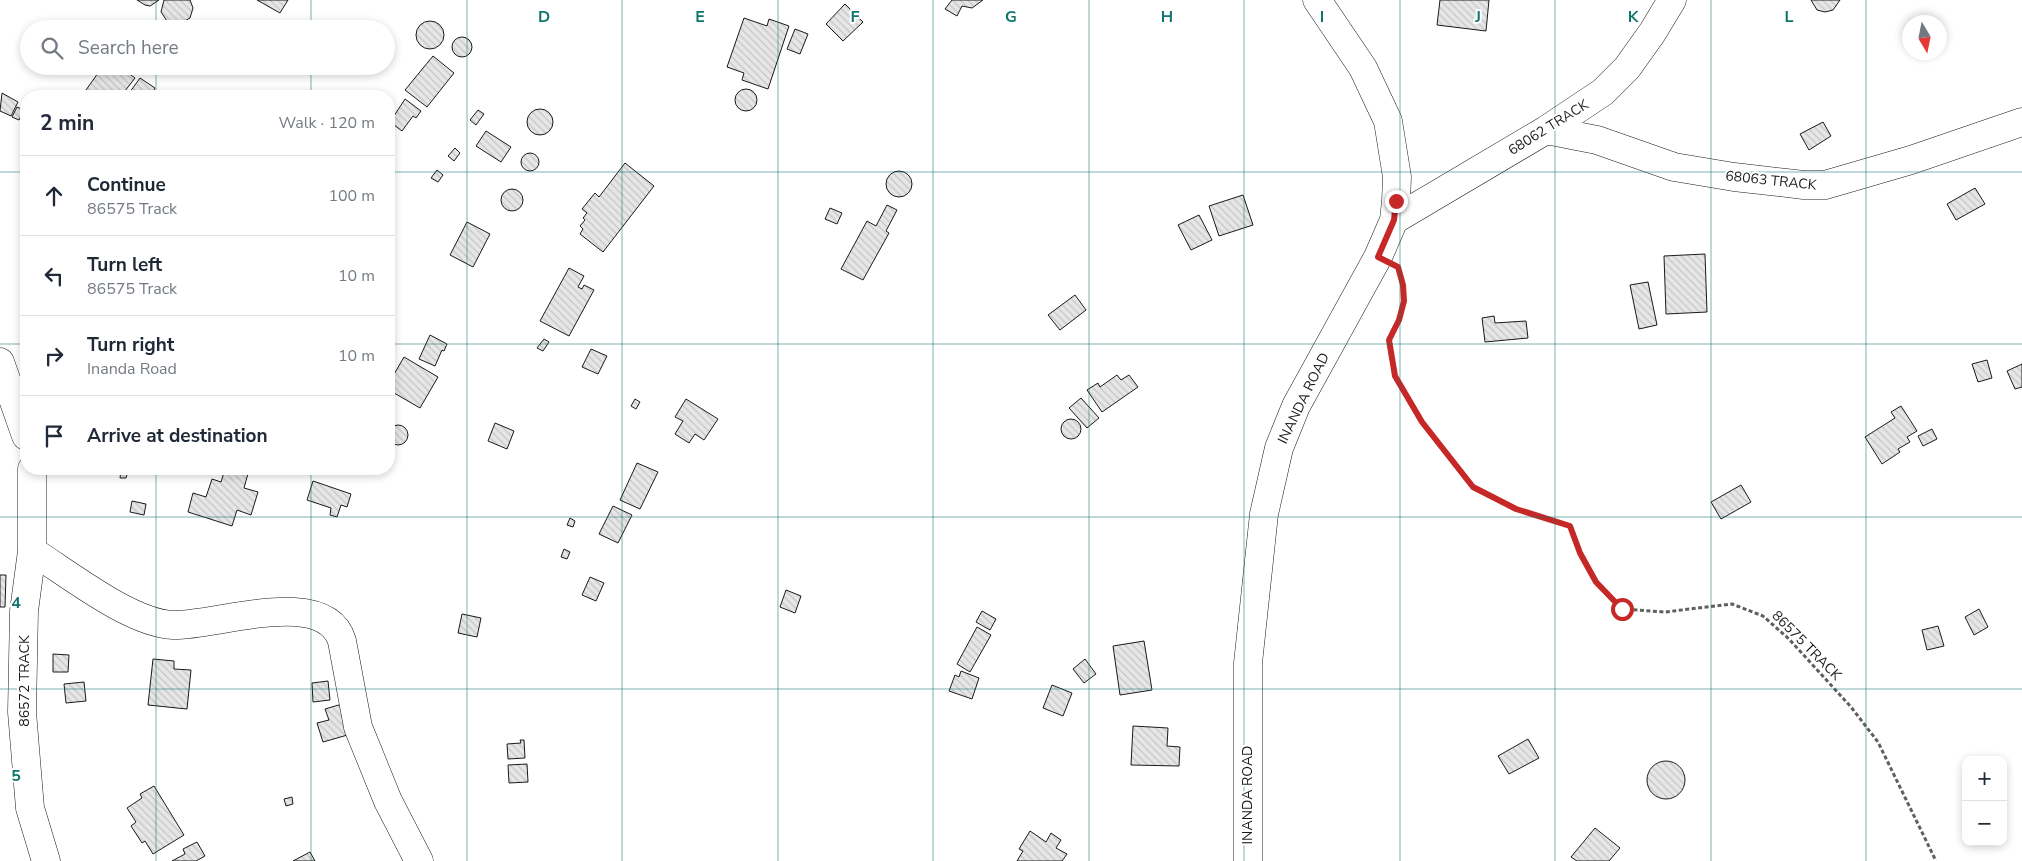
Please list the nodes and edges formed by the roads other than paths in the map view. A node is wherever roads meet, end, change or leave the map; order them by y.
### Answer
1 (1318, 0) edge
2 (1672, 0) edge
3 (2022, 122) edge
4 (1546, 130) junction
5 (1394, 220) junction
6 (0, 362) edge
7 (20, 419) edge
8 (32, 475) edge
9 (32, 551) junction
10 (46, 861) edge
11 (419, 861) edge
12 (1248, 861) edge

1 - 5 street, INANDA ROAD
2 - 4 street, 68062 TRACK
3 - 4 street, 68063 TRACK
4 - 5 street, 68062 TRACK
5 - 12 street, INANDA ROAD
6 - 7 street
8 - 9 street, 86572 TRACK
9 - 10 street, 86572 TRACK
9 - 11 street

